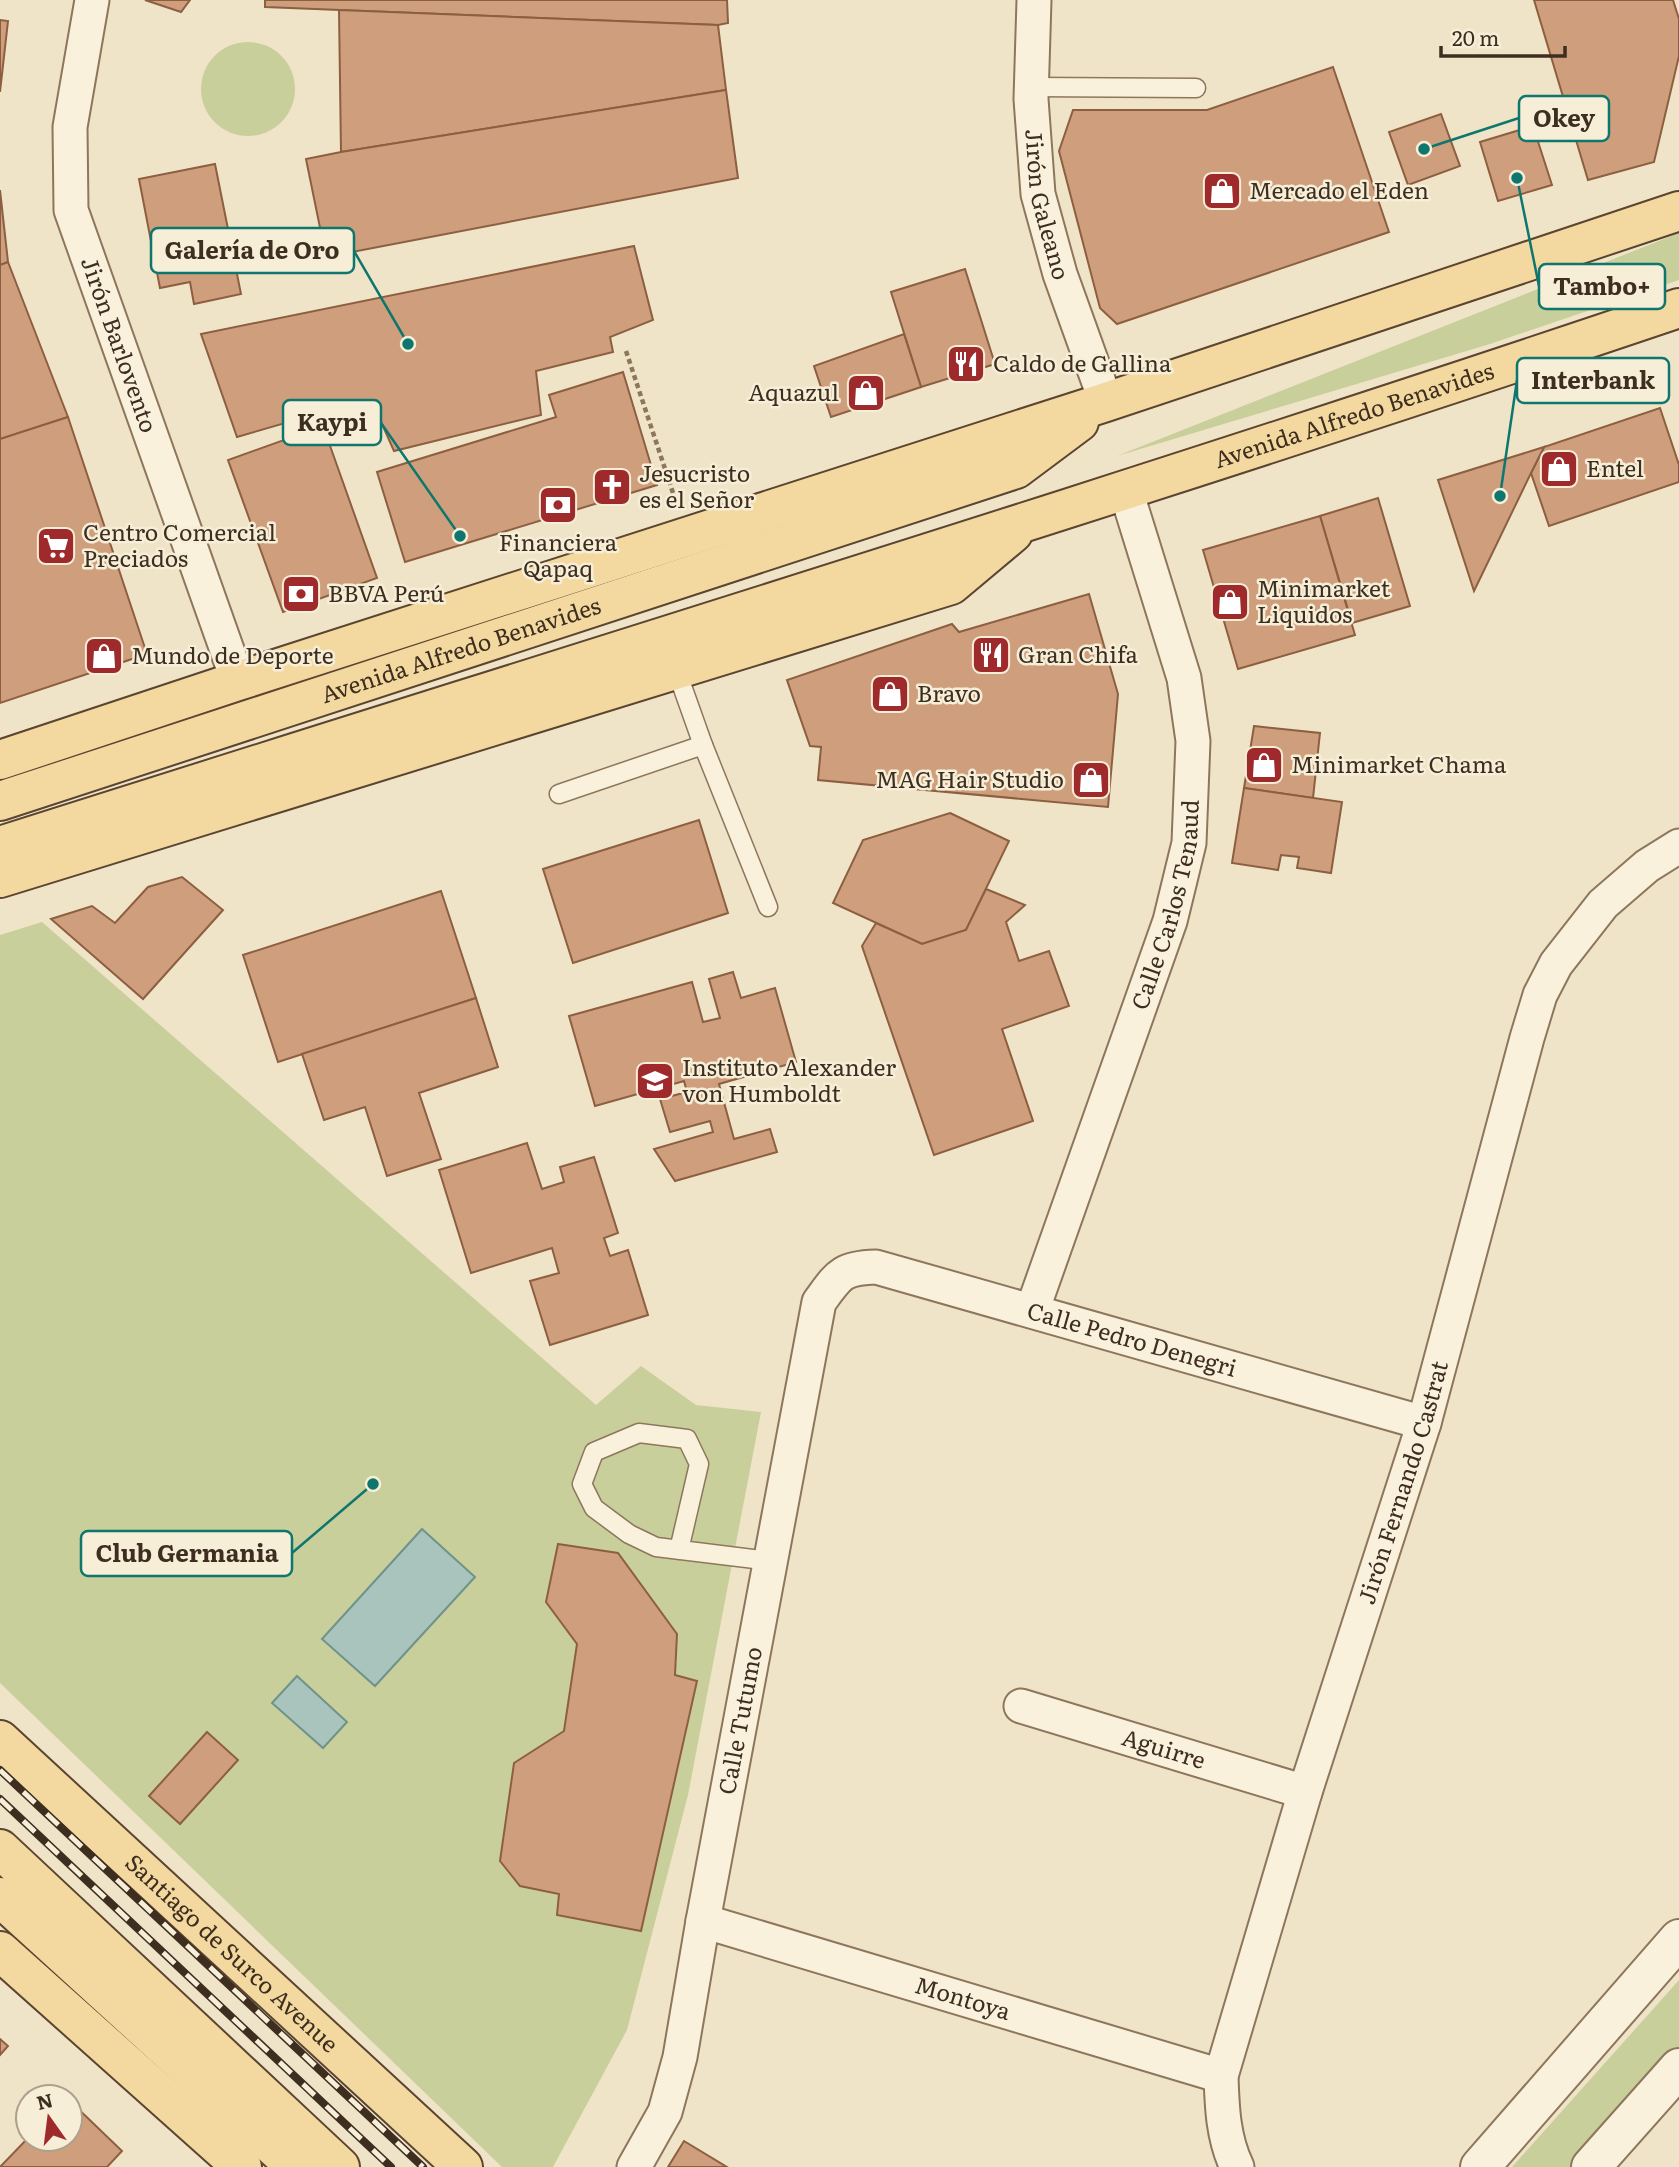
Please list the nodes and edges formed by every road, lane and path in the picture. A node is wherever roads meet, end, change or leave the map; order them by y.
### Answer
1 (92, 0) edge
2 (1034, 0) edge
3 (1032, 87) junction
4 (1196, 88) dead end
5 (1679, 211) edge
6 (1679, 308) edge
7 (626, 351) dead end
8 (1106, 402) junction
9 (1126, 491) junction
10 (675, 500) dead end
11 (1029, 520) junction
12 (676, 669) junction
13 (238, 681) junction
14 (703, 745) junction
15 (0, 760) edge
16 (559, 794) dead end
17 (0, 801) edge
18 (0, 846) edge
19 (1679, 846) edge
20 (0, 878) edge
21 (768, 907) dead end
22 (839, 1274) joint
23 (1032, 1311) junction
24 (1424, 1423) junction
25 (678, 1549) junction
26 (770, 1561) junction
27 (1021, 1706) dead end
28 (0, 1740) edge
29 (1305, 1792) junction
30 (0, 1849) edge
31 (0, 1897) edge
32 (703, 1921) junction
33 (1679, 1939) edge
34 (0, 1951) edge
35 (1679, 2068) edge
36 (1221, 2076) junction
37 (242, 2167) edge
38 (296, 2167) edge
39 (340, 2167) edge
40 (463, 2167) edge
41 (634, 2167) edge
42 (1237, 2167) edge
43 (1479, 2167) edge
44 (1591, 2167) edge

1 - 13 street, Jirón Barlovento
2 - 3 street, Jirón Galeano
3 - 4 lane
3 - 8 street, Jirón Galeano
5 - 8 main road, Avenida Alfredo Benavides
6 - 9 main road, Avenida Alfredo Benavides
7 - 10 path
8 - 13 main road, Avenida Alfredo Benavides
8 - 17 main road, Avenida Alfredo Benavides
9 - 11 main road, Avenida Alfredo Benavides
9 - 23 street, Calle Carlos Tenaud
11 - 12 main road, Avenida Alfredo Benavides
11 - 18 main road, Avenida Alfredo Benavides
12 - 14 lane
12 - 20 main road, Avenida Alfredo Benavides
13 - 15 main road, Avenida Alfredo Benavides
14 - 16 lane
14 - 21 lane
19 - 24 street, Jirón Fernando Castrat
22 - 23 street, Calle Pedro Denegri
22 - 26 street, Calle Tutumo
23 - 24 street, Calle Pedro Denegri
24 - 29 street, Jirón Fernando Castrat
25 - 25 lane
25 - 26 lane
26 - 32 street, Calle Tutumo
27 - 29 street, Aguirre
28 - 40 main road, Santiago de Surco Avenue
29 - 36 street, Jirón Fernando Castrat
30 - 39 main road
31 - 38 main road
32 - 36 street, Montoya
32 - 41 street, Calle Tutumo
33 - 43 street
34 - 37 main road
35 - 44 street
36 - 42 street, Jirón Fernando Castrat

